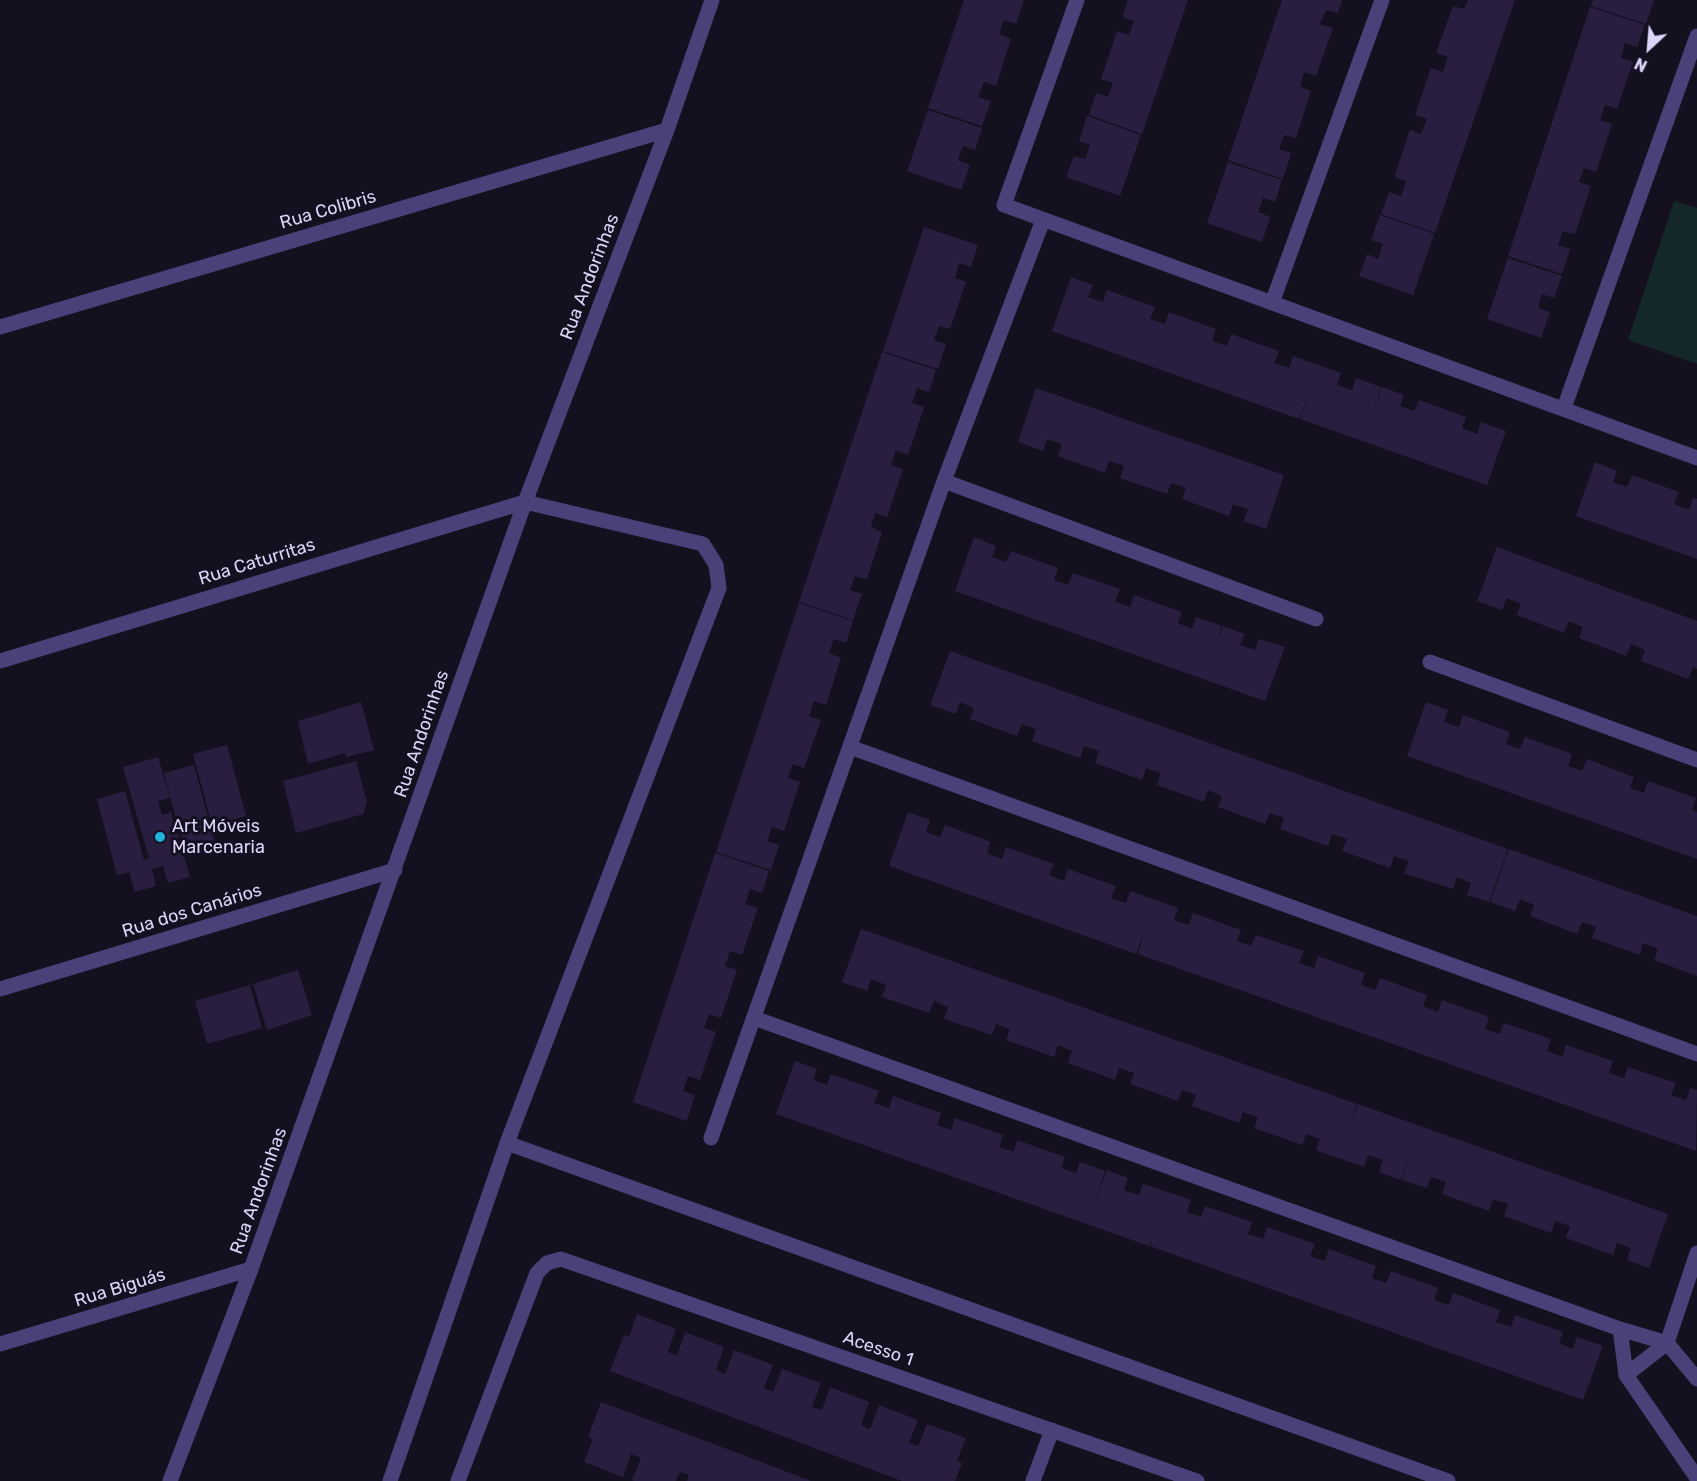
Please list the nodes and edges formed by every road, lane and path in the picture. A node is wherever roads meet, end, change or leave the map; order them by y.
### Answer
1 (712, 0) edge
2 (1077, 0) edge
3 (1382, 0) edge
4 (1697, 36) edge
5 (667, 130) junction
6 (1043, 220) junction
7 (1272, 303) junction
8 (0, 327) edge
9 (1564, 408) junction
10 (1697, 458) edge
11 (944, 481) junction
12 (525, 502) junction
13 (1316, 619) dead end
14 (0, 661) edge
15 (1430, 662) dead end
16 (850, 747) junction
17 (1697, 760) edge
18 (395, 870) junction
19 (0, 989) edge
20 (754, 1018) junction
21 (1697, 1054) edge
22 (711, 1138) dead end
23 (507, 1143) junction
24 (1697, 1253) edge
25 (252, 1269) junction
26 (1620, 1329) junction
27 (1667, 1343) junction
28 (0, 1344) edge
29 (1626, 1375) junction
30 (1697, 1379) edge
31 (1052, 1430) junction
32 (1691, 1456) edge
33 (1697, 1478) edge
34 (170, 1481) edge
35 (390, 1481) edge
36 (458, 1481) edge
37 (1033, 1481) edge
38 (1197, 1481) edge
39 (1448, 1481) edge

1 - 5 street, Rua Andorinhas
2 - 6 street
3 - 7 street
4 - 9 street
5 - 8 street, Rua Colibris
5 - 12 street, Rua Andorinhas
6 - 7 street
6 - 11 street
7 - 9 street
9 - 10 street
11 - 13 street
11 - 16 street
12 - 14 street, Rua Caturritas
12 - 18 street, Rua Andorinhas
12 - 23 street
15 - 17 street
16 - 20 street
16 - 21 street
18 - 19 street, Rua dos Canários
18 - 25 street, Rua Andorinhas
20 - 22 street
20 - 26 street
23 - 35 street
23 - 39 street
24 - 27 street
25 - 28 street, Rua Biguás
25 - 34 street, Rua Andorinhas
26 - 27 street
26 - 29 street
27 - 29 street
27 - 30 street
29 - 32 street
31 - 36 street, Acesso 1
31 - 37 street
31 - 38 street, Acesso 1
32 - 33 street

